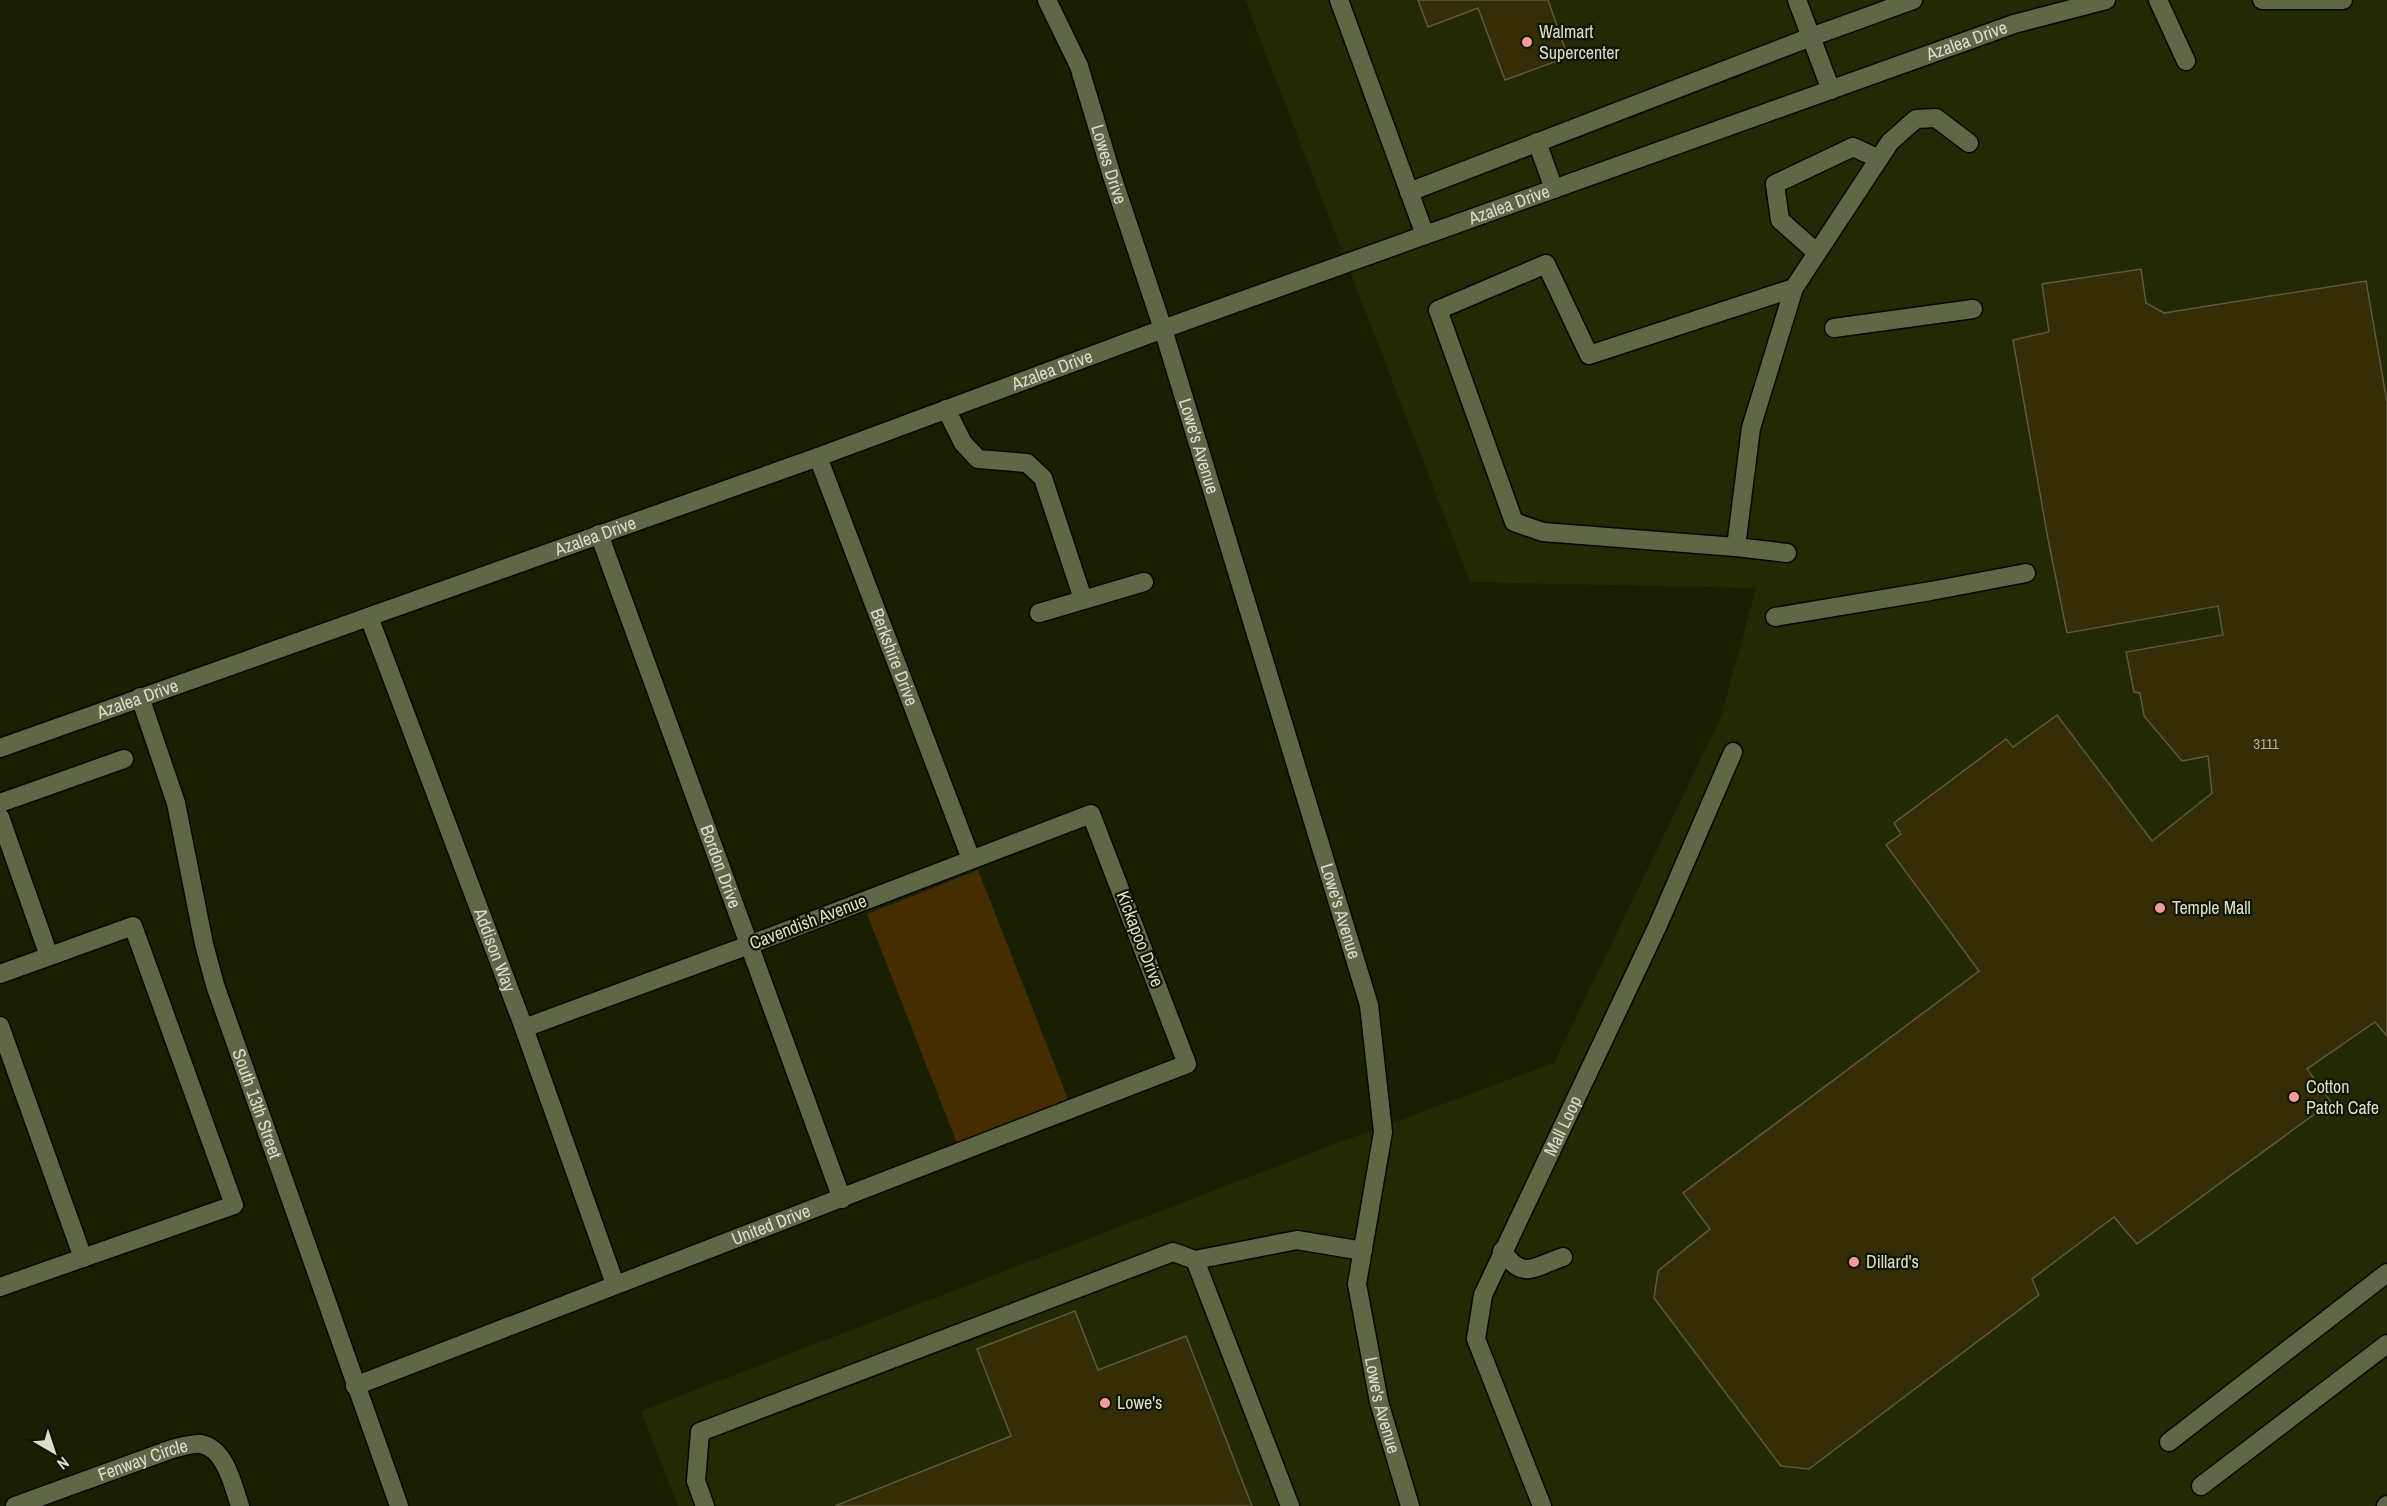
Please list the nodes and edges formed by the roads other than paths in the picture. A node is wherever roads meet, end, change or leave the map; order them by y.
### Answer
1 (1047, 0) edge
2 (1339, 0) edge
3 (1797, 0) edge
4 (1913, 0) edge
5 (2106, 0) edge
6 (2158, 0) edge
7 (2262, 0) edge
8 (2343, 0) edge
9 (1811, 37) junction
10 (2186, 61) dead end
11 (1831, 90) junction
12 (1537, 142) junction
13 (1970, 143) dead end
14 (1879, 159) junction
15 (1554, 189) junction
16 (1409, 192) junction
17 (1425, 235) junction
18 (1816, 252) junction
19 (1794, 288) junction
20 (1973, 309) dead end
21 (1834, 328) dead end
22 (1163, 329) junction
23 (946, 409) junction
24 (818, 457) junction
25 (598, 534) junction
26 (1736, 547) junction
27 (1787, 553) dead end
28 (2026, 573) dead end
29 (1144, 582) dead end
30 (1083, 599) junction
31 (1039, 613) dead end
32 (369, 617) junction
33 (1775, 617) dead end
34 (140, 697) junction
35 (0, 748) edge
36 (1733, 752) dead end
37 (124, 759) dead end
38 (0, 803) edge
39 (1091, 814) joint
40 (0, 817) edge
41 (971, 859) junction
42 (749, 945) junction
43 (49, 956) junction
44 (0, 974) edge
45 (0, 1026) edge
46 (524, 1028) junction
47 (1187, 1064) joint
48 (842, 1199) junction
49 (1363, 1251) junction
50 (1502, 1251) junction
51 (1563, 1257) dead end
52 (83, 1258) junction
53 (1195, 1260) junction
54 (2387, 1273) edge
55 (615, 1284) junction
56 (0, 1287) edge
57 (2387, 1344) edge
58 (355, 1386) junction
59 (2169, 1442) dead end
60 (2201, 1486) dead end
61 (15, 1506) edge
62 (240, 1506) edge
63 (399, 1506) edge
64 (705, 1506) edge
65 (1290, 1506) edge
66 (1410, 1506) edge
67 (1542, 1506) edge

1 - 22 street, Lowes Drive
2 - 16 street
3 - 9 street
4 - 9 street
5 - 11 street, Azalea Drive
6 - 10 street
7 - 8 street
9 - 11 street
9 - 12 street
11 - 15 street, Azalea Drive
12 - 15 street
12 - 16 street
13 - 14 street
14 - 18 street
14 - 18 street
15 - 17 street, Azalea Drive
16 - 17 street
17 - 22 street, Azalea Drive
18 - 19 street
19 - 26 street
19 - 26 street
20 - 21 street
22 - 23 street, Azalea Drive
22 - 49 street, Lowe's Avenue
23 - 24 street, Azalea Drive
23 - 30 street
24 - 25 street, Azalea Drive
24 - 41 street, Berkshire Drive
25 - 32 street, Azalea Drive
25 - 42 street, Bordon Drive
26 - 27 street
28 - 33 street
29 - 30 street
30 - 31 street
32 - 34 street, Azalea Drive
32 - 46 street, Addison Way
34 - 35 street, Azalea Drive
34 - 58 street, South 13th Street
36 - 50 street, Mall Loop
37 - 38 street
39 - 41 street, Cavendish Avenue
39 - 47 street, Kickapoo Drive
40 - 43 street
41 - 42 street, Cavendish Avenue
42 - 46 street, Cavendish Avenue
42 - 48 street, Bordon Drive
43 - 44 street
43 - 52 street
45 - 52 street
46 - 55 street, Addison Way
47 - 48 street, United Drive
48 - 55 street, United Drive
49 - 53 street
49 - 66 street, Lowe's Avenue
50 - 51 street
50 - 67 street, Mall Loop
52 - 56 street
53 - 64 street
53 - 65 street
54 - 59 street
55 - 58 street, United Drive
57 - 60 street
58 - 63 street, South 13th Street
61 - 62 street, Fenway Circle

